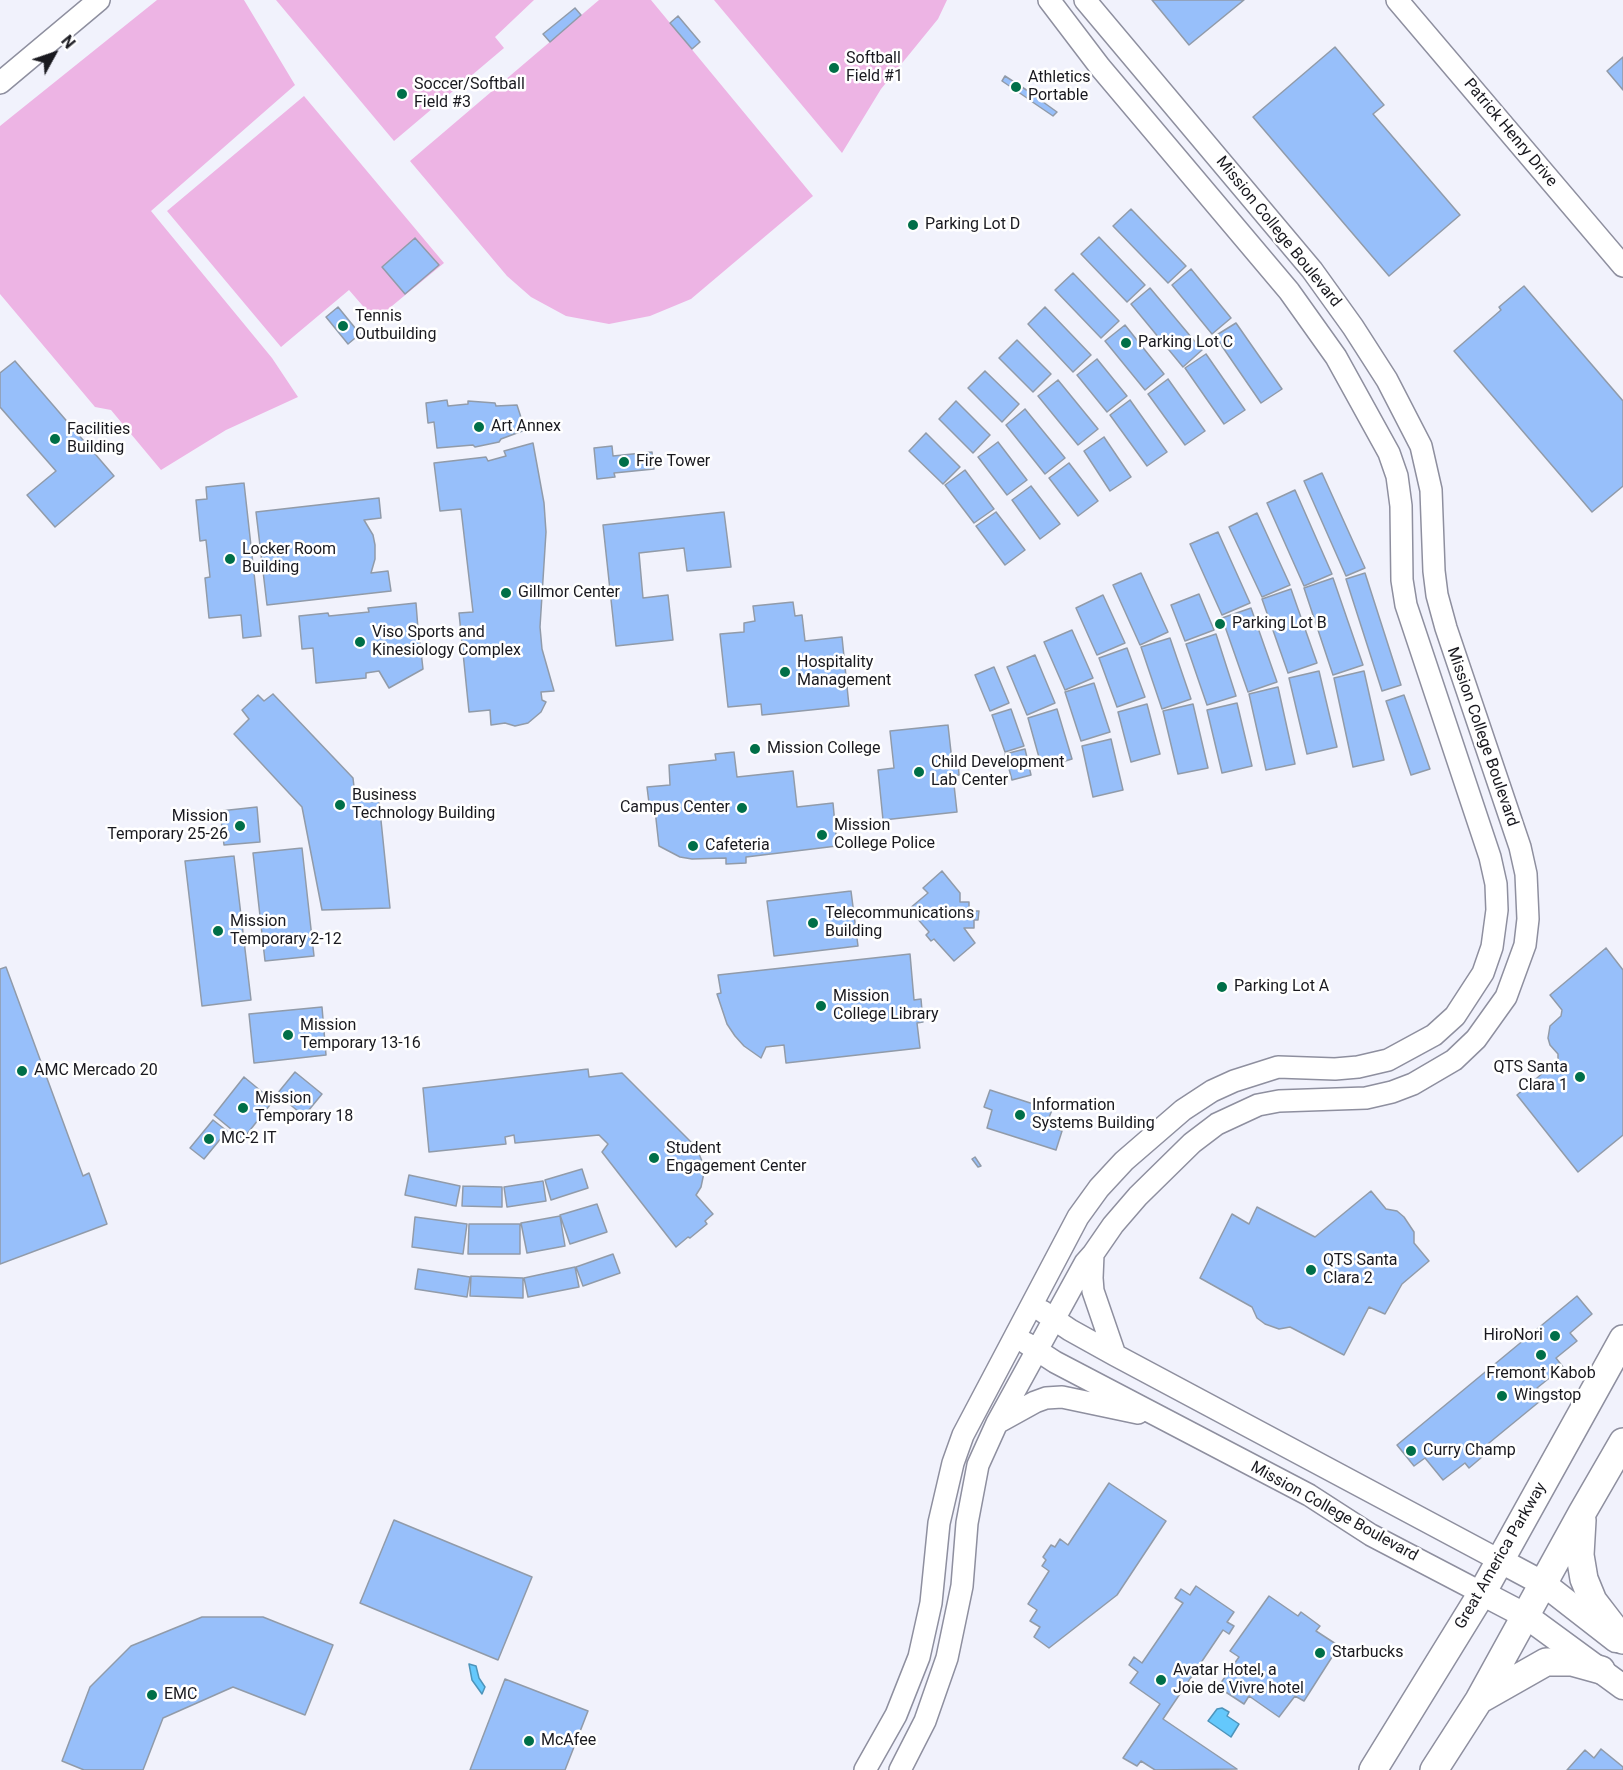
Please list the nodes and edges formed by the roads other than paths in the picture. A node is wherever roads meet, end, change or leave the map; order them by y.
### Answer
1 (99, 0) edge
2 (1049, 0) edge
3 (1085, 0) edge
4 (1397, 0) edge
5 (0, 83) edge
6 (1623, 266) edge
7 (1093, 1254) junction
8 (1032, 1304) junction
9 (1053, 1318) junction
10 (1016, 1336) junction
11 (1623, 1339) edge
12 (1036, 1349) junction
13 (1115, 1355) junction
14 (1158, 1417) junction
15 (997, 1423) junction
16 (1623, 1443) edge
17 (1582, 1513) junction
18 (1499, 1560) junction
19 (1544, 1584) junction
20 (1482, 1593) junction
21 (1526, 1616) junction
22 (1623, 1642) edge
23 (1601, 1670) junction
24 (1623, 1687) edge
25 (1479, 1700) junction
26 (866, 1770) edge
27 (900, 1770) edge
28 (1373, 1770) edge
29 (1434, 1770) edge

1 - 5 street
2 - 8 street, Mission College Boulevard
3 - 7 street, Mission College Boulevard
4 - 6 street, Patrick Henry Drive
7 - 9 street, Mission College Boulevard
7 - 13 street
8 - 9 street
8 - 10 street, Mission College Boulevard
9 - 12 street, Mission College Boulevard
9 - 13 street
10 - 12 street, Mission College Boulevard
10 - 26 street, Mission College Boulevard
11 - 18 main road, Great America Parkway
12 - 14 street, Mission College Boulevard
12 - 15 street, Mission College Boulevard
13 - 18 street
14 - 15 street
14 - 20 street, Mission College Boulevard
15 - 27 street, Mission College Boulevard
16 - 17 main road
17 - 19 main road
17 - 22 main road
18 - 19 main road
18 - 20 main road, Great America Parkway
19 - 21 main road
19 - 22 main road
20 - 21 main road, Mission College Boulevard
20 - 28 main road, Great America Parkway
21 - 23 main road, Mission College Boulevard
21 - 25 main road
23 - 24 main road, Mission College Boulevard
23 - 25 main road
25 - 29 main road

